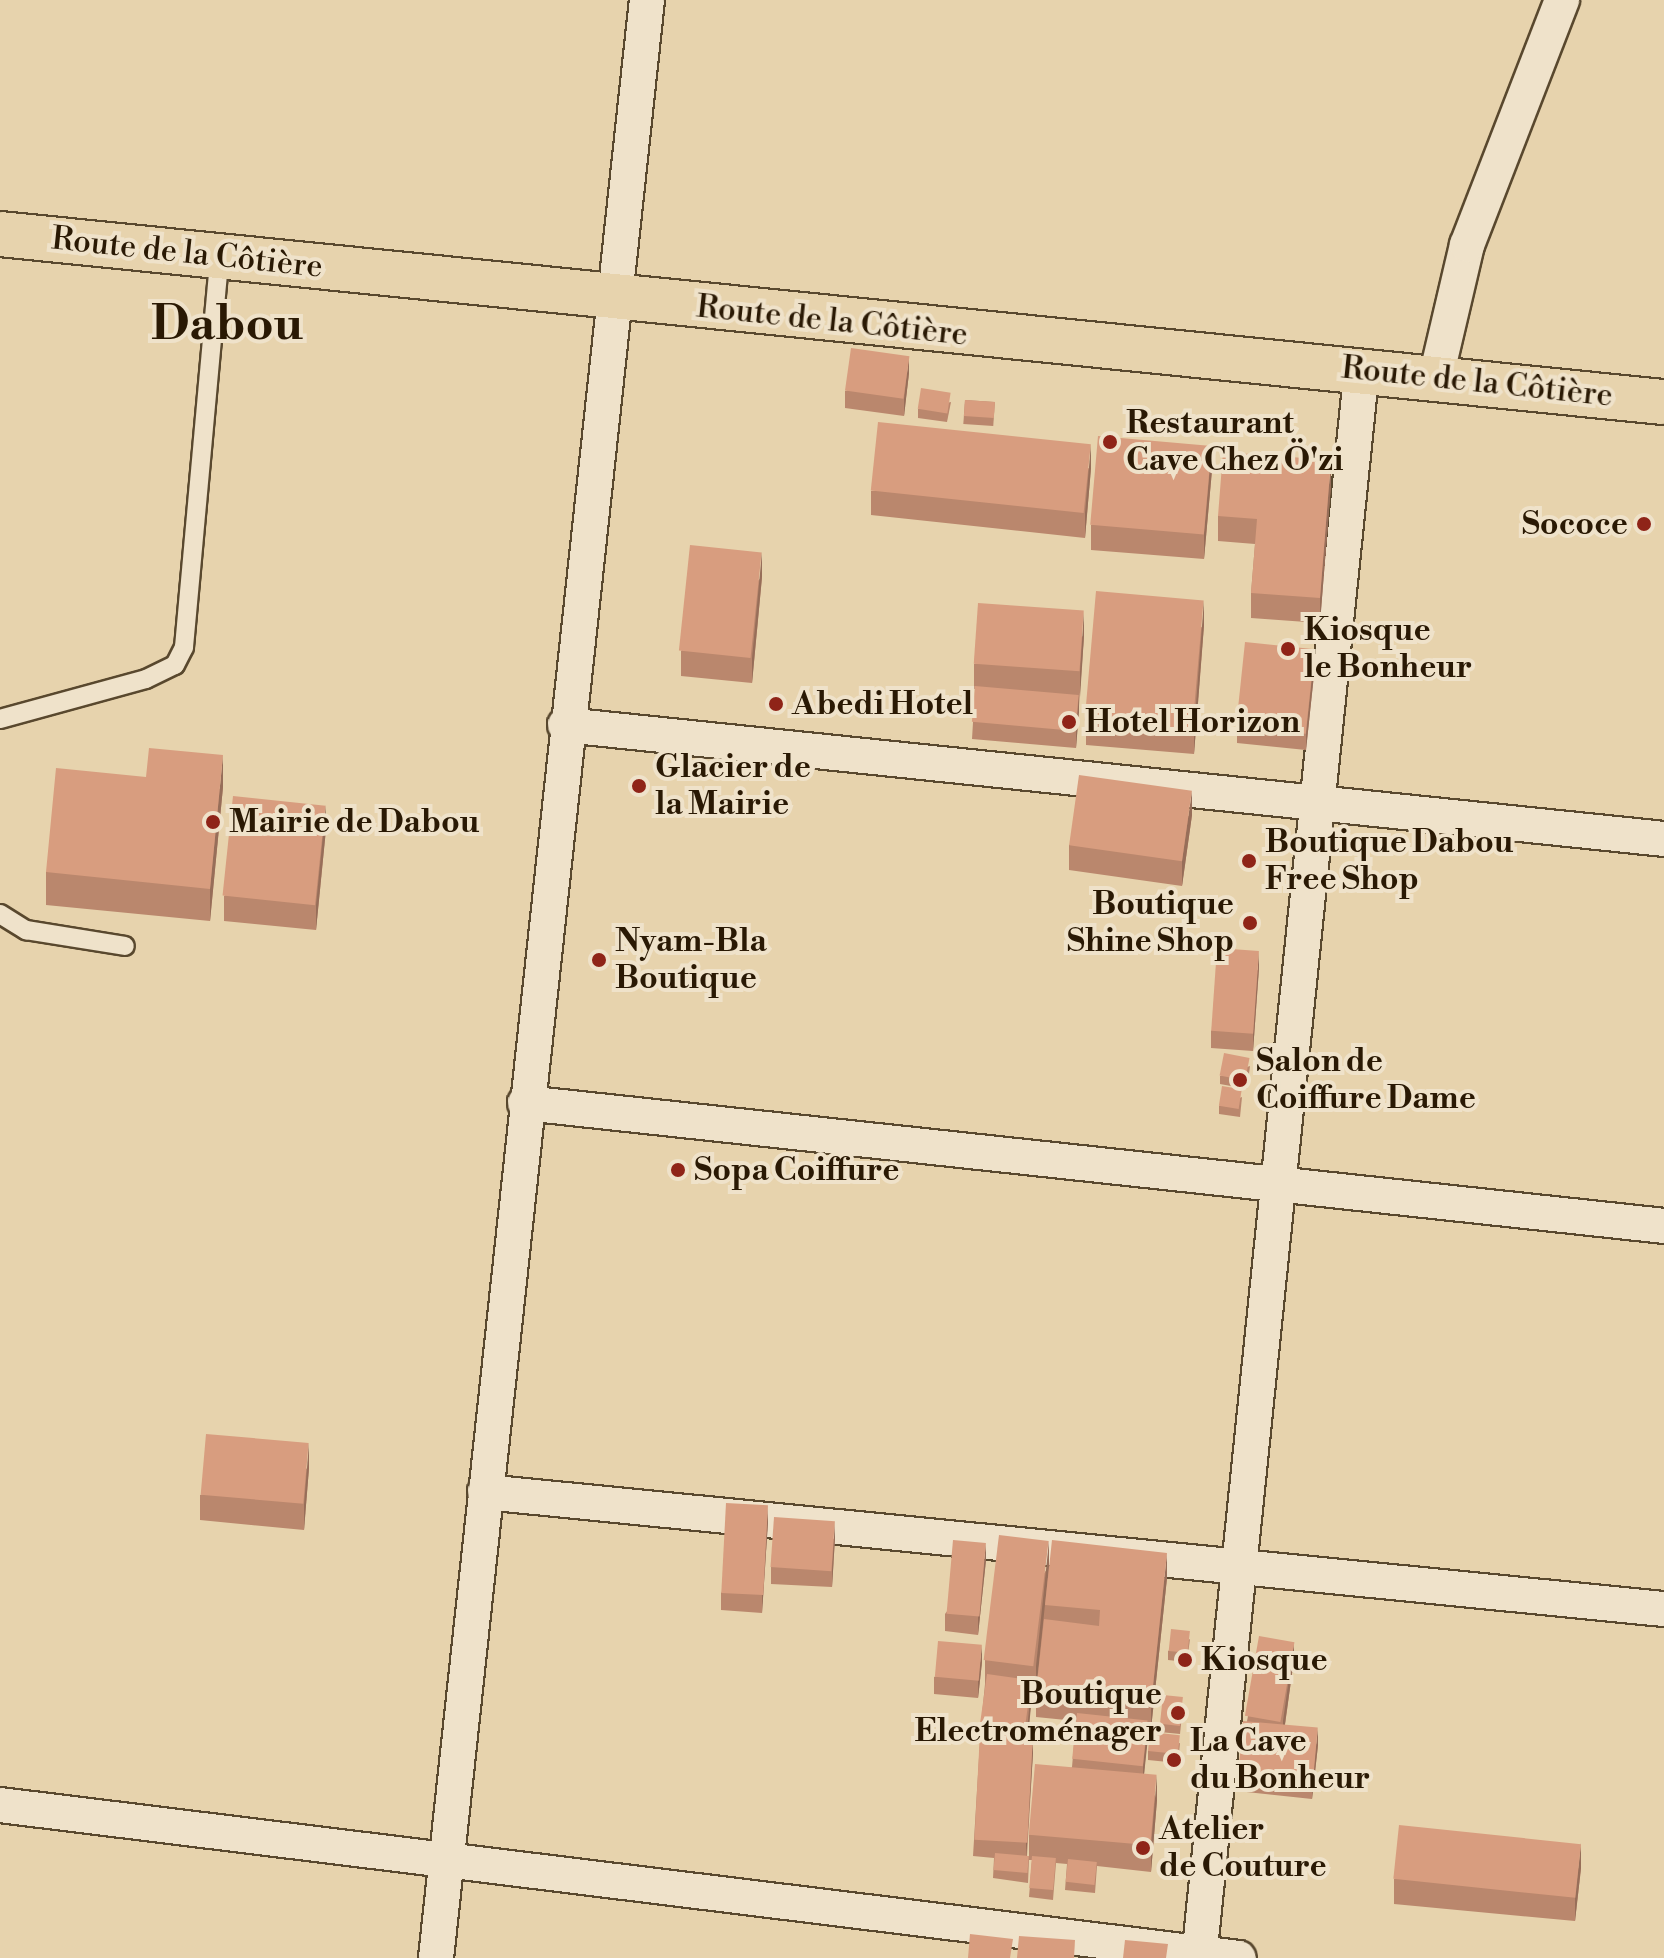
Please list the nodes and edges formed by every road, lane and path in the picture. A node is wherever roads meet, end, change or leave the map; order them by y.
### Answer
1 (647, 0) edge
2 (1562, 0) edge
3 (0, 234) edge
4 (220, 255) junction
5 (610, 298) junction
6 (1362, 368) junction
7 (1436, 377) junction
8 (1664, 402) edge
9 (0, 719) edge
10 (565, 725) junction
11 (1317, 804) junction
12 (1664, 839) edge
13 (0, 914) edge
14 (125, 946) dead end
15 (525, 1103) junction
16 (1277, 1186) junction
17 (1664, 1226) edge
18 (485, 1492) junction
19 (1238, 1561) junction
20 (1664, 1609) edge
21 (0, 1805) edge
22 (446, 1863) junction
23 (1199, 1956) edge
24 (436, 1958) edge
25 (1239, 1958) edge

1 - 5 street
2 - 7 street
3 - 4 main road, Route de la Côtière
4 - 5 main road, Route de la Côtière
4 - 9 lane
5 - 6 main road, Route de la Côtière
5 - 10 street
6 - 7 main road, Route de la Côtière
6 - 11 street
7 - 8 main road, Route de la Côtière
10 - 11 street
10 - 15 street
11 - 12 street
11 - 16 street
13 - 14 lane
15 - 16 street
15 - 18 street
16 - 17 street
16 - 19 street
18 - 19 street
18 - 22 street
19 - 20 street
19 - 23 street
21 - 22 street
22 - 23 street
22 - 24 street
23 - 25 street

